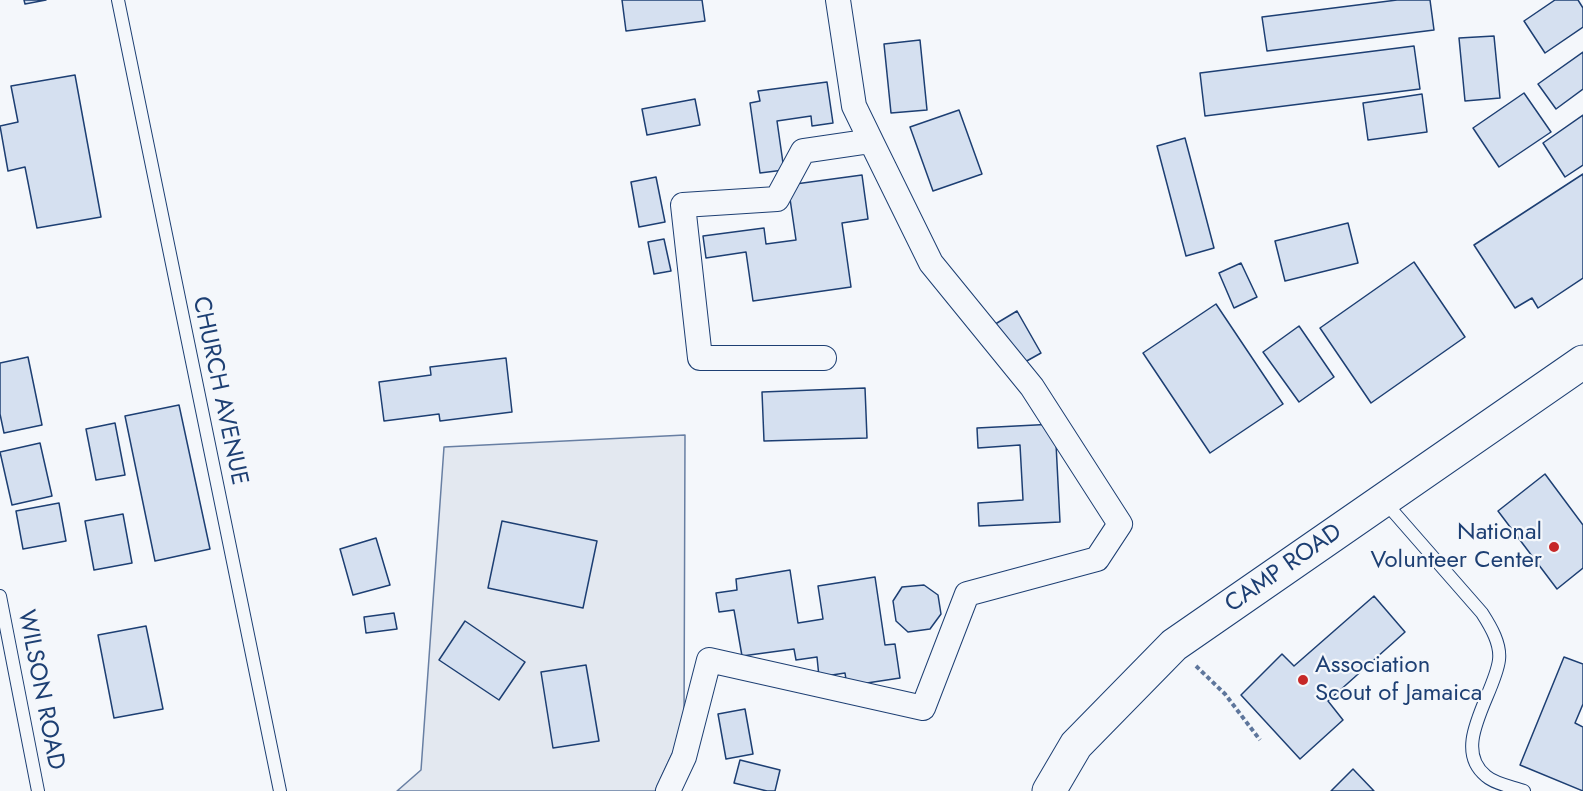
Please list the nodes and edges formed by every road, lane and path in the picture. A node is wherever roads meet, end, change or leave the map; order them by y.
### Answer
1 (118, 0) edge
2 (838, 0) edge
3 (871, 141) junction
4 (824, 358) dead end
5 (1583, 362) edge
6 (1383, 500) junction
7 (0, 596) edge
8 (1174, 645) junction
9 (1260, 740) dead end
10 (38, 791) edge
11 (280, 791) edge
12 (668, 791) edge
13 (1049, 791) edge
14 (1524, 791) edge

1 - 11 lane, CHURCH AVENUE
2 - 3 street
3 - 4 street
3 - 12 street
5 - 6 main road, CAMP ROAD
6 - 8 main road, CAMP ROAD
6 - 14 lane
7 - 10 lane, WILSON ROAD
8 - 9 path
8 - 13 main road, CAMP ROAD

